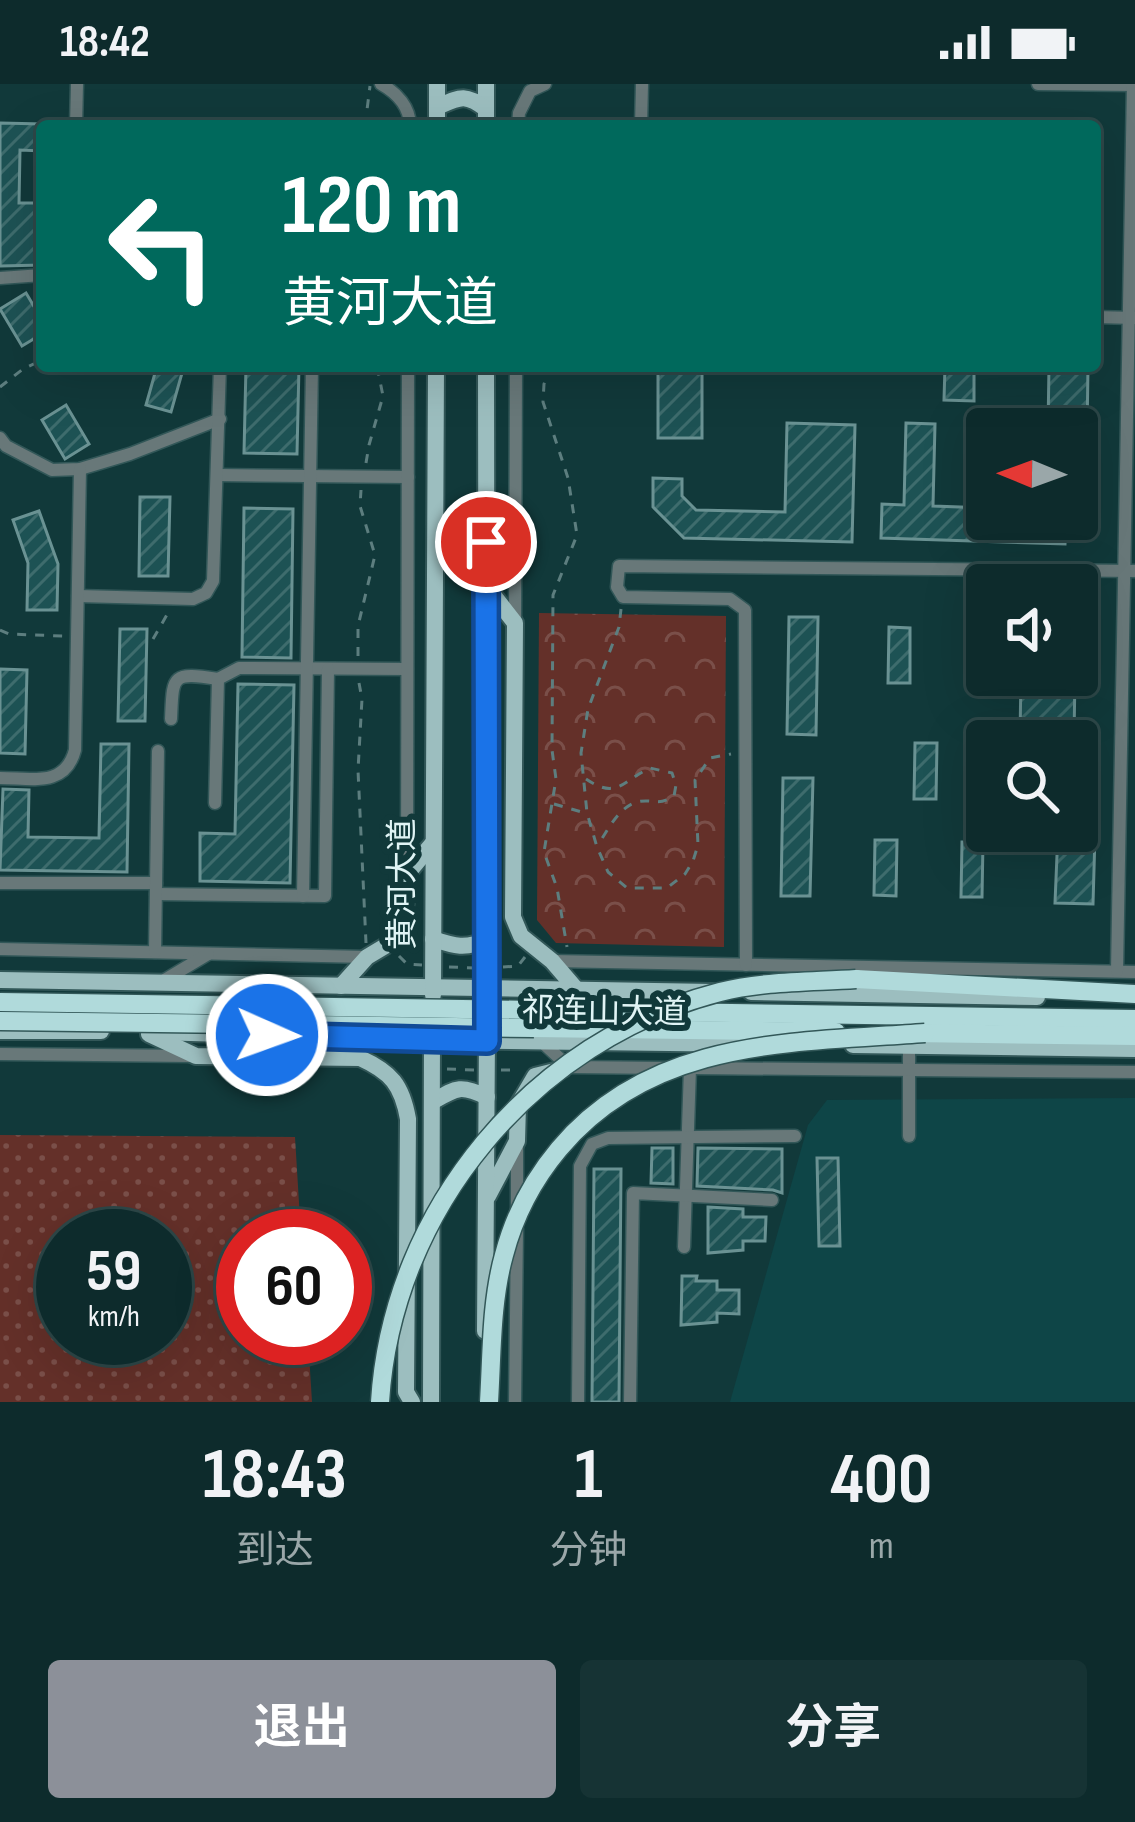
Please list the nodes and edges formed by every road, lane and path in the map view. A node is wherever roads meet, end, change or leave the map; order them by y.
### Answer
1 (76, 84) edge
2 (370, 84) edge
3 (381, 84) edge
4 (437, 84) edge
5 (486, 84) edge
6 (545, 84) edge
7 (642, 84) edge
8 (1038, 84) edge
9 (1134, 85) edge
10 (437, 116) edge
11 (486, 117) edge
12 (76, 120) edge
13 (366, 120) edge
14 (410, 120) edge
15 (518, 120) edge
16 (641, 120) edge
17 (36, 275) edge
18 (0, 278) edge
19 (1101, 317) edge
20 (1132, 318) edge
21 (36, 363) edge
22 (220, 372) edge
23 (311, 372) edge
24 (408, 372) edge
25 (436, 372) edge
26 (486, 372) edge
27 (516, 372) edge
28 (549, 372) edge
29 (0, 387) edge
30 (220, 419) junction
31 (0, 439) edge
32 (80, 469) junction
33 (218, 475) junction
34 (310, 476) junction
35 (408, 477) junction
36 (1130, 571) edge
37 (486, 586) junction
38 (78, 596) junction
39 (622, 597) junction
40 (182, 599) junction
41 (514, 623) junction
42 (0, 631) edge
43 (77, 637) junction
44 (153, 639) dead end
45 (307, 668) junction
46 (328, 668) junction
47 (407, 669) junction
48 (218, 679) junction
49 (171, 719) dead end
50 (158, 751) dead end
51 (745, 753) junction
52 (583, 777) junction
53 (0, 778) edge
54 (214, 803) dead end
55 (552, 804) junction
56 (586, 813) junction
57 (434, 842) junction
58 (597, 847) junction
59 (514, 848) junction
60 (407, 874) junction
61 (0, 884) edge
62 (487, 885) junction
63 (156, 889) junction
64 (303, 896) junction
65 (433, 939) junction
66 (487, 939) junction
67 (388, 945) junction
68 (533, 946) junction
69 (0, 949) edge
70 (155, 952) junction
71 (208, 954) junction
72 (367, 957) junction
73 (560, 961) junction
74 (746, 964) junction
75 (433, 967) junction
76 (487, 968) junction
77 (1117, 971) junction
78 (1135, 972) edge
79 (0, 980) edge
80 (159, 983) junction
81 (340, 986) junction
82 (433, 988) junction
83 (487, 988) junction
84 (576, 989) junction
85 (1135, 996) edge
86 (0, 1002) edge
87 (1135, 1018) edge
88 (0, 1021) edge
89 (0, 1031) edge
90 (143, 1031) junction
91 (925, 1034) junction
92 (1135, 1036) edge
93 (432, 1040) junction
94 (487, 1041) junction
95 (541, 1041) junction
96 (909, 1046) junction
97 (1135, 1049) edge
98 (0, 1054) edge
99 (196, 1056) junction
100 (569, 1067) junction
101 (689, 1068) junction
102 (432, 1069) junction
103 (909, 1069) junction
104 (487, 1070) junction
105 (518, 1070) dead end
106 (1135, 1072) edge
107 (487, 1096) junction
108 (432, 1102) junction
109 (432, 1129) junction
110 (795, 1136) dead end
111 (909, 1136) dead end
112 (687, 1137) junction
113 (517, 1141) junction
114 (406, 1184) junction
115 (686, 1196) junction
116 (486, 1200) junction
117 (772, 1200) dead end
118 (684, 1247) dead end
119 (408, 1399) edge
120 (380, 1402) edge
121 (431, 1402) edge
122 (487, 1402) edge
123 (515, 1402) edge
124 (578, 1402) edge
125 (630, 1402) edge

1 - 12 street
2 - 13 path
3 - 14 street
4 - 10 main road
5 - 11 main road
6 - 15 street
7 - 16 street
8 - 9 street
9 - 20 street
10 - 11 main road
17 - 18 street
19 - 20 street
20 - 36 street
21 - 29 path
22 - 30 street
23 - 34 street
24 - 35 street
25 - 57 main road, 黄河大道
26 - 37 main road
27 - 41 street
28 - 55 path
30 - 32 street
30 - 33 street
31 - 32 street
32 - 38 street
33 - 34 street
33 - 40 street
34 - 35 street
34 - 45 street
35 - 47 street
36 - 39 street
36 - 77 street
37 - 41 main road
37 - 62 main road
38 - 40 street
38 - 43 street
39 - 51 street
39 - 52 path
40 - 44 path
41 - 59 main road
42 - 43 path
43 - 53 street
45 - 46 street
45 - 48 street
45 - 64 street
46 - 47 street
46 - 64 street
47 - 60 street
48 - 49 street
48 - 54 street
50 - 63 street
51 - 58 path
51 - 74 street
52 - 56 path
52 - 58 path
55 - 56 path
55 - 73 path
56 - 58 path
57 - 60 main road
57 - 65 main road, 黄河大道
59 - 62 main road
59 - 68 main road
60 - 67 main road
61 - 63 street
62 - 66 main road
63 - 64 street
63 - 70 street
65 - 66 main road
65 - 75 main road, 黄河大道
66 - 76 main road
67 - 72 main road
67 - 75 path
68 - 73 main road
68 - 76 path
69 - 70 street
70 - 71 street
71 - 72 street
71 - 80 street
72 - 81 main road
73 - 74 street
73 - 84 main road
74 - 77 street
75 - 76 path
75 - 82 main road, 黄河大道
76 - 83 main road
77 - 78 street
79 - 80 main road, 祁连山大道
80 - 81 main road, 祁连山大道
81 - 82 main road, 祁连山大道
82 - 83 main road, 祁连山大道
82 - 93 main road, 黄河大道
83 - 84 main road, 祁连山大道
83 - 94 main road
84 - 85 main road, 祁连山大道
85 - 120 highway, bridge
86 - 87 highway, bridge
88 - 91 highway, bridge
89 - 90 main road, 祁连山大道
90 - 93 main road, 祁连山大道
90 - 99 main road
91 - 92 highway
91 - 122 highway, bridge
93 - 94 main road, 祁连山大道
93 - 102 main road, 黄河大道
94 - 95 main road, 祁连山大道
94 - 104 main road
95 - 96 main road, 祁连山大道
95 - 100 street
96 - 97 main road, 祁连山大道
96 - 103 street
98 - 99 street
99 - 114 main road
100 - 101 street
100 - 113 main road
101 - 103 street
101 - 112 street
102 - 104 path
102 - 108 main road, 黄河大道
103 - 106 street
103 - 111 street
104 - 105 path
104 - 107 main road
107 - 108 main road
107 - 116 main road
108 - 109 main road, 黄河大道
109 - 114 main road
109 - 121 main road, 黄河大道
110 - 112 street
112 - 115 street
112 - 124 street
113 - 116 main road
113 - 123 street
114 - 119 main road
115 - 117 street
115 - 118 street
115 - 125 street
116 - 122 main road

